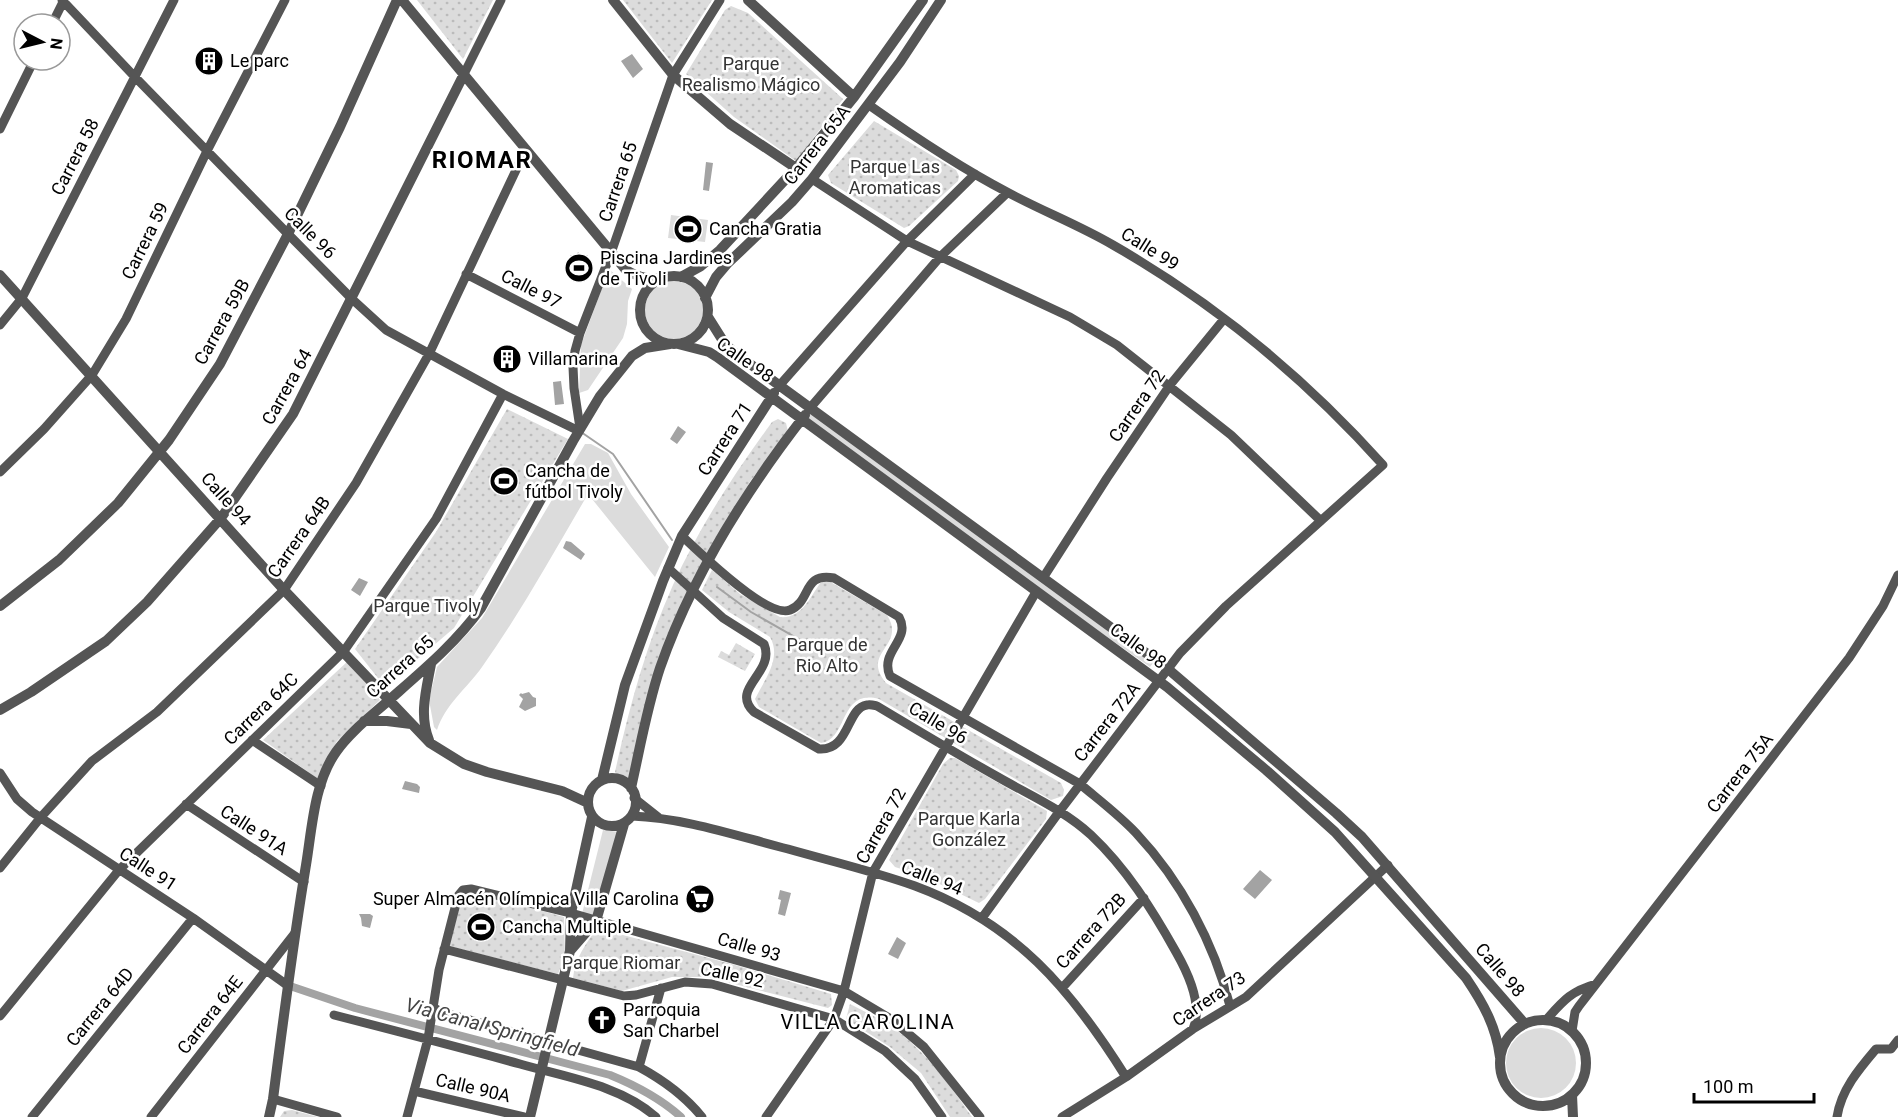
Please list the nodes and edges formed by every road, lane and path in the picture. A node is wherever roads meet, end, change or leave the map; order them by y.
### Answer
1 (63, 0) edge
2 (174, 0) edge
3 (285, 0) edge
4 (399, 0) edge
5 (501, 0) edge
6 (613, 0) edge
7 (720, 0) edge
8 (748, 0) edge
9 (923, 0) edge
10 (942, 0) edge
11 (28, 72) edge
12 (464, 74) junction
13 (673, 75) junction
14 (134, 76) junction
15 (854, 97) junction
16 (869, 105) junction
17 (0, 129) edge
18 (207, 151) junction
19 (525, 151) junction
20 (796, 168) junction
21 (975, 174) junction
22 (812, 179) junction
23 (1007, 193) junction
24 (288, 234) junction
25 (908, 240) junction
26 (611, 253) junction
27 (940, 257) junction
28 (466, 274) junction
29 (0, 275) edge
30 (681, 277) junction
31 (664, 278) junction
32 (22, 298) junction
33 (705, 298) junction
34 (352, 299) junction
35 (708, 317) junction
36 (1224, 320) junction
37 (0, 325) edge
38 (580, 333) junction
39 (674, 344) junction
40 (429, 354) junction
41 (92, 375) junction
42 (1170, 385) junction
43 (779, 386) junction
44 (503, 394) junction
45 (771, 398) junction
46 (810, 408) junction
47 (801, 420) junction
48 (579, 430) junction
49 (160, 451) junction
50 (1383, 465) joint
51 (0, 472) edge
52 (221, 518) junction
53 (1321, 521) junction
54 (682, 536) junction
55 (708, 561) junction
56 (668, 568) junction
57 (1898, 575) edge
58 (1043, 578) junction
59 (692, 589) junction
60 (284, 590) junction
61 (1035, 592) junction
62 (0, 606) edge
63 (344, 651) junction
64 (431, 664) junction
65 (1168, 669) junction
66 (1159, 682) junction
67 (407, 685) junction
68 (425, 694) junction
69 (388, 701) junction
70 (0, 710) edge
71 (963, 717) junction
72 (364, 721) junction
73 (411, 724) junction
74 (252, 740) junction
75 (430, 743) junction
76 (945, 747) junction
77 (0, 773) edge
78 (598, 784) junction
79 (1080, 784) junction
80 (321, 786) junction
81 (562, 792) junction
82 (633, 793) junction
83 (588, 803) junction
84 (186, 804) junction
85 (1059, 812) junction
86 (592, 817) junction
87 (658, 817) junction
88 (41, 818) junction
89 (628, 820) junction
90 (1388, 866) junction
91 (0, 868) edge
92 (119, 870) junction
93 (873, 872) junction
94 (1377, 876) junction
95 (304, 882) junction
96 (1144, 898) junction
97 (571, 913) junction
98 (193, 918) junction
99 (982, 918) junction
100 (596, 921) junction
101 (296, 933) junction
102 (444, 949) junction
103 (570, 951) junction
104 (266, 970) junction
105 (562, 981) junction
106 (1596, 984) junction
107 (287, 985) junction
108 (1063, 987) junction
109 (661, 988) junction
110 (844, 991) junction
111 (1230, 1006) junction
112 (433, 1008) junction
113 (334, 1015) dead end
114 (0, 1016) edge
115 (834, 1019) junction
116 (1546, 1020) junction
117 (1525, 1024) junction
118 (1193, 1029) junction
119 (1572, 1031) junction
120 (429, 1035) junction
121 (1898, 1040) edge
122 (548, 1045) junction
123 (1500, 1057) junction
124 (543, 1067) junction
125 (639, 1067) junction
126 (1126, 1077) junction
127 (414, 1091) junction
128 (1572, 1095) junction
129 (273, 1099) junction
130 (1533, 1105) junction
131 (32, 1117) edge
132 (151, 1117) edge
133 (269, 1117) edge
134 (337, 1117) edge
135 (407, 1117) edge
136 (524, 1117) edge
137 (530, 1117) edge
138 (656, 1117) edge
139 (702, 1117) edge
140 (766, 1117) edge
141 (942, 1117) edge
142 (980, 1117) edge
143 (1062, 1117) edge
144 (1541, 1117) edge
145 (1573, 1117) edge
146 (1837, 1117) edge

1 - 14 street, Calle 96
2 - 14 street, Carrera 58
3 - 18 street, Carrera 59
4 - 12 street
4 - 24 street, Carrera 59B
5 - 12 street, Carrera 64
6 - 13 street
7 - 13 street, Carrera 65
8 - 15 street
9 - 15 street, Carrera 65A
10 - 16 street, Carrera 65A
11 - 17 street
12 - 19 street
12 - 34 street, Carrera 64
13 - 20 street
13 - 26 street, Carrera 65
14 - 18 street, Calle 96
14 - 32 street, Carrera 58
15 - 20 street, Carrera 65A
16 - 21 street, Calle 99
16 - 22 street, Carrera 65A
18 - 24 street, Calle 96
18 - 41 street, Carrera 59
19 - 26 street
19 - 28 street, Carrera 64B
20 - 30 street, Carrera 65A
21 - 23 street, Calle 99
21 - 25 street, Carrera 71
22 - 25 street
22 - 33 street, Carrera 65A
23 - 27 street
23 - 36 street, Calle 99
24 - 34 street, Calle 96
24 - 49 street, Carrera 59B
25 - 27 street
25 - 43 street, Carrera 71
26 - 31 street
26 - 38 street, Carrera 65
27 - 42 street
27 - 46 street
28 - 38 street, Calle 97
28 - 40 street, Carrera 64B
29 - 32 street, Calle 94
30 - 31 street
30 - 33 street
31 - 39 street
32 - 37 street, Carrera 58
32 - 41 street, Calle 94
33 - 35 street
34 - 40 street, Calle 96
34 - 52 street, Carrera 64
35 - 39 street
35 - 43 street, Calle 98
36 - 42 street, Carrera 72
36 - 50 street, Calle 99
38 - 48 street, Carrera 65
39 - 45 street, Calle 98
39 - 48 street
40 - 44 street, Calle 96
40 - 60 street, Carrera 64B
41 - 49 street, Calle 94
41 - 51 street, Carrera 59
42 - 53 street
42 - 58 street, Carrera 72
43 - 45 street, Carrera 71
43 - 46 street, Calle 98
44 - 48 street, Calle 96
44 - 63 street, Carrera 64C
45 - 47 street, Calle 98
45 - 54 street, Carrera 71
46 - 47 street
46 - 58 street, Calle 98
47 - 55 street
47 - 61 street, Calle 98
48 - 64 street, Carrera 65
49 - 52 street, Calle 94
49 - 62 street, Carrera 59B
50 - 53 street, Carrera 72A
52 - 60 street, Calle 94
52 - 70 street, Carrera 64
53 - 65 street, Carrera 72A
54 - 55 street, Calle 96
54 - 56 street, Carrera 71
55 - 59 street
55 - 71 street, Calle 96
56 - 59 street, Calle 96
56 - 78 street, Carrera 71
57 - 106 street, Carrera 75A
58 - 65 street, Calle 98
59 - 76 street, Calle 96
59 - 82 street
60 - 63 street, Calle 94
60 - 88 street, Carrera 64B
61 - 66 street, Calle 98
61 - 71 street, Carrera 72
63 - 69 street, Calle 94
63 - 74 street, Carrera 64C
64 - 67 street, Carrera 65
64 - 68 street
65 - 66 street, Carrera 72A
65 - 90 street, Calle 98
66 - 79 street, Carrera 72A
66 - 94 street, Calle 98
67 - 68 street
67 - 69 street, Carrera 65
68 - 75 street
69 - 72 street, Carrera 65
69 - 73 street, Calle 94
71 - 76 street, Carrera 72
71 - 79 street, Calle 96
72 - 73 street
72 - 80 street, Carrera 65
73 - 75 street, Calle 94
74 - 80 street
74 - 84 street, Carrera 64C
75 - 81 street, Calle 94
76 - 85 street, Calle 96
76 - 93 street, Carrera 72
77 - 88 street, Calle 91
78 - 81 street, Calle 94
78 - 82 street
78 - 83 street
79 - 85 street, Carrera 72A
79 - 111 street, Calle 96
80 - 95 street, Carrera 65
81 - 83 street, Calle 94
82 - 87 street, Calle 94
82 - 89 street
83 - 86 street
84 - 92 street, Carrera 64C
84 - 95 street, Calle 91A
85 - 96 street, Calle 96
85 - 99 street, Carrera 72A
86 - 89 street
86 - 97 street
87 - 89 street, Calle 94
87 - 93 street, Calle 94
88 - 91 street, Carrera 64B
88 - 92 street, Calle 91
89 - 100 street
90 - 94 street, Carrera 73
90 - 117 street, Calle 98
92 - 98 street, Calle 91
92 - 114 street, Carrera 64C
93 - 99 street, Calle 94
93 - 110 street, Carrera 72
94 - 111 street, Carrera 73
94 - 123 street, Calle 98
95 - 101 street, Carrera 65
96 - 108 street, Carrera 72B
96 - 118 street, Calle 96
97 - 100 street, Calle 93
97 - 102 street, Calle 93
97 - 103 street
98 - 104 street, Calle 91
98 - 131 street, Carrera 64D
99 - 108 street, Calle 94
100 - 103 street
100 - 110 street, Calle 93
101 - 104 street, Carrera 64E
101 - 107 street, Carrera 65
102 - 105 street, Calle 92
102 - 112 street
103 - 105 street
104 - 107 street, Calle 91
104 - 132 street, Carrera 64E
105 - 109 street, Calle 92
105 - 122 street
106 - 116 street, Carrera 75A
106 - 119 street, Carrera 75A
107 - 129 street, Carrera 65
108 - 126 street, Calle 94
109 - 115 street, Calle 92
109 - 125 street
110 - 115 street, Carrera 72
110 - 142 street, Calle 93
111 - 118 street, Carrera 73
112 - 120 street
112 - 122 street
113 - 120 street
115 - 140 street, Carrera 72
115 - 141 street, Calle 92
116 - 117 street
116 - 119 street
117 - 123 street
118 - 126 street, Carrera 73
119 - 128 street
120 - 124 street
120 - 127 street
121 - 146 street
122 - 124 street
122 - 125 street
123 - 130 street
124 - 137 street
124 - 138 street
125 - 139 street
126 - 143 street, Carrera 73
127 - 135 street
127 - 136 street, Calle 90A
128 - 130 street
128 - 145 street
129 - 133 street, Carrera 65
129 - 134 street
130 - 144 street

